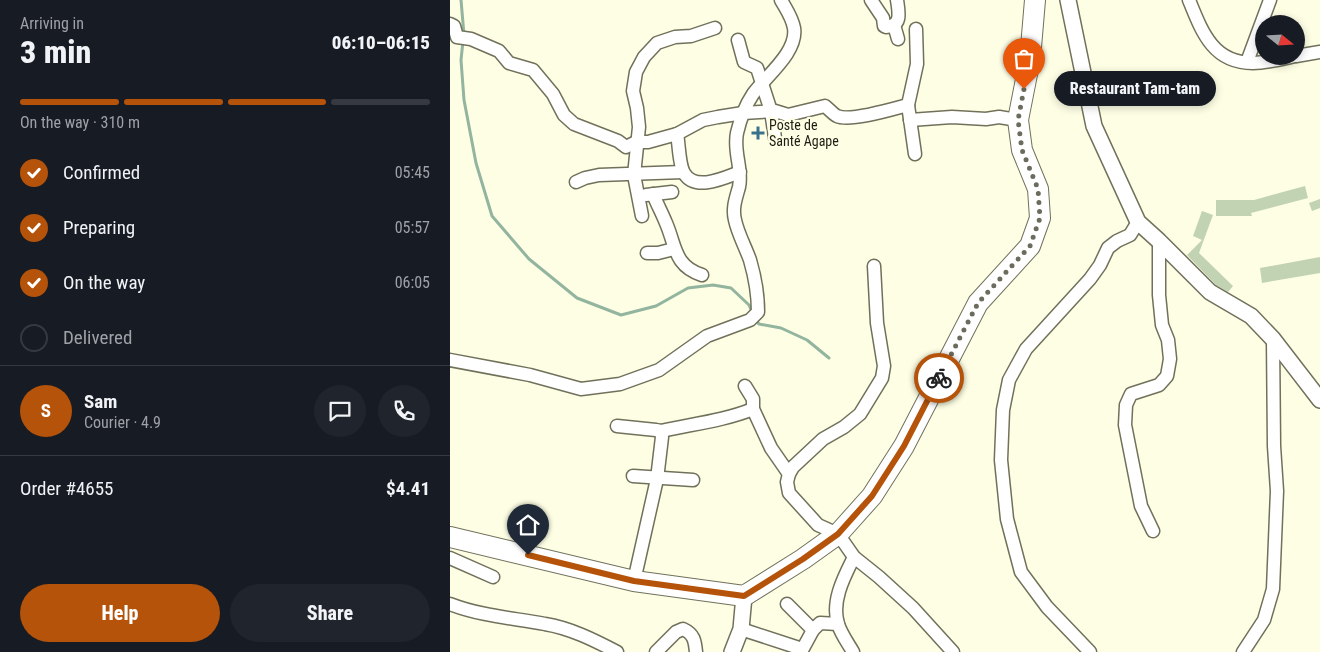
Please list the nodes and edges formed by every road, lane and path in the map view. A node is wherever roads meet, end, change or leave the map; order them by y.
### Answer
1 (781, 0) edge
2 (871, 0) edge
3 (897, 0) edge
4 (1036, 0) edge
5 (1068, 0) edge
6 (1189, 0) edge
7 (1270, 0) edge
8 (450, 24) edge
9 (894, 25) junction
10 (715, 28) dead end
11 (916, 29) dead end
12 (898, 39) dead end
13 (738, 40) dead end
14 (1320, 52) edge
15 (1305, 54) edge
16 (1247, 62) junction
17 (1255, 63) edge
18 (763, 84) junction
19 (908, 105) junction
20 (770, 111) junction
21 (743, 112) junction
22 (910, 120) junction
23 (1018, 120) junction
24 (677, 134) junction
25 (775, 138) dead end
26 (636, 142) junction
27 (915, 154) dead end
28 (683, 172) junction
29 (740, 172) junction
30 (634, 175) junction
31 (576, 182) dead end
32 (672, 192) dead end
33 (653, 194) junction
34 (638, 195) junction
35 (642, 216) dead end
36 (1138, 222) junction
37 (1159, 241) junction
38 (674, 249) junction
39 (647, 253) dead end
40 (874, 266) dead end
41 (702, 275) dead end
42 (1273, 339) junction
43 (450, 360) edge
44 (745, 386) dead end
45 (1320, 400) edge
46 (753, 409) junction
47 (617, 426) dead end
48 (661, 431) junction
49 (789, 474) junction
50 (633, 476) dead end
51 (657, 479) junction
52 (693, 480) dead end
53 (1153, 531) dead end
54 (838, 534) junction
55 (450, 537) edge
56 (854, 557) junction
57 (450, 558) edge
58 (493, 577) dead end
59 (634, 581) junction
60 (744, 596) junction
61 (450, 604) edge
62 (787, 604) dead end
63 (838, 624) junction
64 (741, 629) junction
65 (812, 630) junction
66 (802, 651) edge
67 (617, 652) edge
68 (656, 652) edge
69 (696, 652) edge
70 (732, 652) edge
71 (853, 652) edge
72 (953, 652) edge
73 (1090, 652) edge
74 (1243, 652) edge

1 - 18 street
2 - 9 street
3 - 9 street
4 - 23 highway
5 - 36 street
6 - 16 street
7 - 16 street
8 - 26 street
9 - 12 street
10 - 26 street
11 - 19 street
13 - 18 street
14 - 15 street
16 - 17 street
18 - 20 street
18 - 21 street
19 - 20 street
19 - 22 street
20 - 21 street
20 - 25 street
21 - 24 street
21 - 29 street
22 - 23 street
22 - 27 street
23 - 54 highway
24 - 26 street
24 - 28 street
26 - 30 street
28 - 29 street
28 - 30 street
29 - 43 street
30 - 31 street
30 - 34 street
32 - 33 street
33 - 34 street
33 - 38 street
34 - 35 street
36 - 37 street
36 - 73 street
37 - 42 street
37 - 53 street
38 - 39 street
38 - 41 street
40 - 49 street
42 - 45 street
42 - 74 street
44 - 46 street
46 - 48 street
46 - 49 street
47 - 48 street
48 - 51 street
49 - 54 street
50 - 51 street
51 - 52 street
51 - 59 street
54 - 56 street
54 - 60 highway
55 - 59 highway
56 - 63 street
56 - 72 street
57 - 58 street
59 - 60 highway
60 - 64 street
61 - 67 street
62 - 65 street
63 - 65 street
63 - 71 street
64 - 66 street
64 - 70 street
65 - 66 street
68 - 69 street

